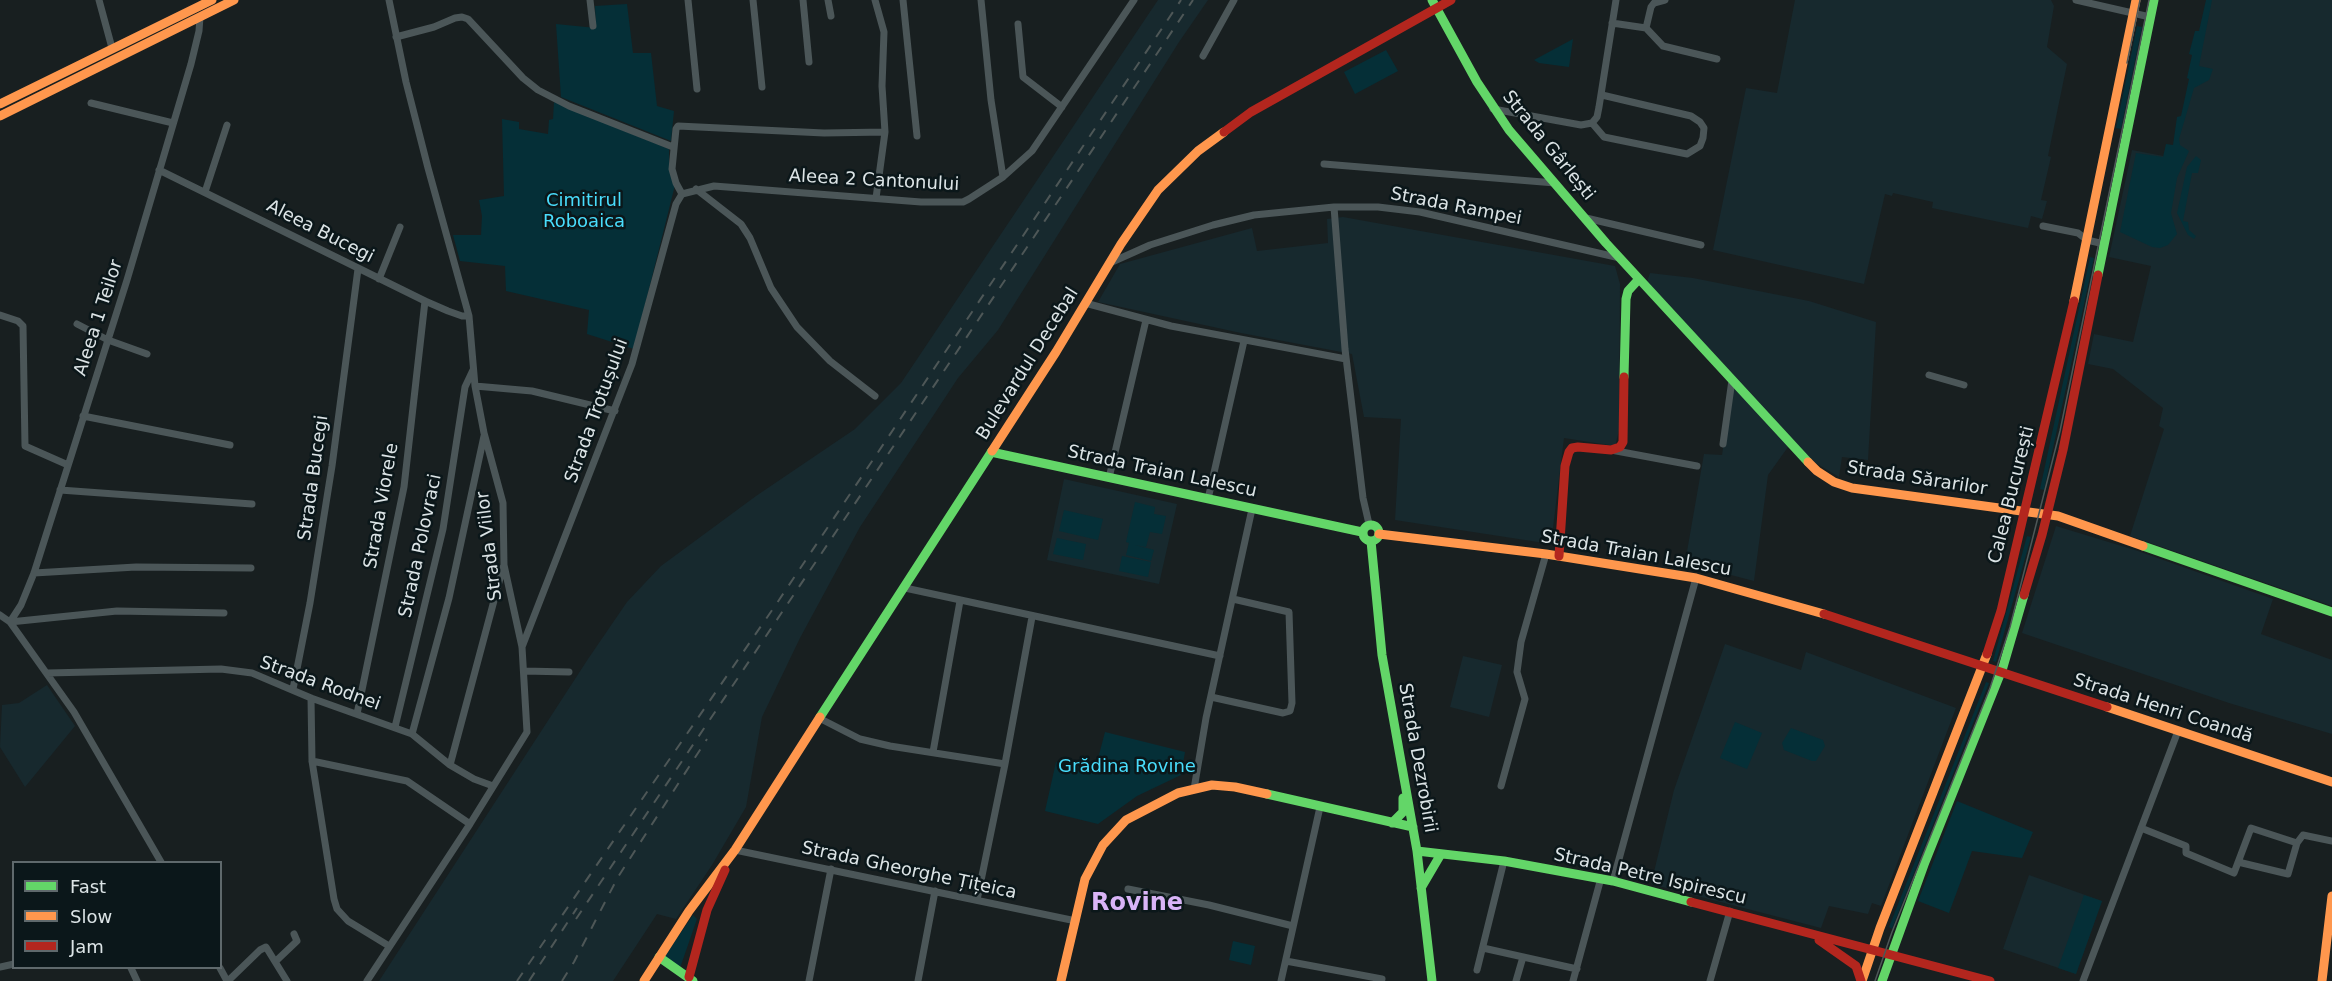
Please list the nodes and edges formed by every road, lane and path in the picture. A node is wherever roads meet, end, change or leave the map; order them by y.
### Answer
1 (99, 0) edge
2 (212, 0) edge
3 (234, 0) edge
4 (389, 0) edge
5 (590, 0) edge
6 (688, 0) edge
7 (753, 0) edge
8 (803, 0) edge
9 (828, 0) edge
10 (875, 0) edge
11 (903, 0) edge
12 (981, 0) edge
13 (1234, 0) edge
14 (1451, 0) edge
15 (1616, 0) edge
16 (1665, 0) edge
17 (2076, 0) edge
18 (2136, 0) edge
19 (2154, 0) edge
20 (1132, 1) edge
21 (1435, 4) edge
22 (2133, 14) junction
23 (831, 16) dead end
24 (200, 17) junction
25 (2150, 17) junction
26 (1612, 23) junction
27 (1018, 24) dead end
28 (592, 26) dead end
29 (1646, 28) junction
30 (396, 37) junction
31 (112, 48) junction
32 (1203, 56) dead end
33 (1717, 59) dead end
34 (809, 62) dead end
35 (762, 87) dead end
36 (697, 89) dead end
37 (1602, 95) junction
38 (92, 103) dead end
39 (0, 104) edge
40 (1062, 107) junction
41 (1493, 109) junction
42 (0, 116) edge
43 (173, 123) junction
44 (1592, 123) junction
45 (227, 124) dead end
46 (885, 132) junction
47 (917, 136) dead end
48 (673, 147) junction
49 (1324, 164) dead end
50 (159, 170) junction
51 (1003, 177) junction
52 (1555, 183) junction
53 (695, 189) junction
54 (205, 192) junction
55 (682, 194) junction
56 (876, 198) junction
57 (1334, 207) junction
58 (1586, 218) junction
59 (2043, 226) dead end
60 (400, 227) dead end
61 (2087, 240) junction
62 (1701, 244) dead end
63 (2104, 244) junction
64 (1620, 258) junction
65 (1112, 261) junction
66 (358, 269) junction
67 (379, 279) junction
68 (1639, 279) junction
69 (425, 301) junction
70 (1085, 303) junction
71 (0, 315) edge
72 (469, 316) junction
73 (1146, 320) junction
74 (77, 324) dead end
75 (108, 340) junction
76 (1244, 341) junction
77 (147, 354) dead end
78 (1346, 359) junction
79 (473, 370) junction
80 (1929, 375) dead end
81 (1732, 380) junction
82 (1964, 385) dead end
83 (475, 386) junction
84 (875, 396) dead end
85 (615, 411) junction
86 (83, 416) junction
87 (484, 433) junction
88 (1723, 444) dead end
89 (230, 445) dead end
90 (1611, 450) junction
91 (991, 452) junction
92 (68, 465) junction
93 (1697, 466) dead end
94 (1109, 478) junction
95 (60, 490) junction
96 (1208, 499) junction
97 (252, 504) dead end
98 (1252, 509) junction
99 (2026, 512) junction
100 (2048, 515) junction
101 (1366, 528) junction
102 (1379, 534) junction
103 (1371, 542) junction
104 (1546, 554) junction
105 (1559, 556) junction
106 (504, 566) junction
107 (251, 568) dead end
108 (34, 573) junction
109 (1696, 578) junction
110 (905, 588) junction
111 (1233, 599) junction
112 (960, 601) junction
113 (2332, 612) edge
114 (224, 613) dead end
115 (0, 615) edge
116 (1032, 616) junction
117 (10, 622) junction
118 (522, 647) junction
119 (1220, 656) junction
120 (1983, 668) junction
121 (524, 670) junction
122 (569, 672) dead end
123 (47, 673) junction
124 (2000, 673) junction
125 (292, 689) junction
126 (1211, 697) junction
127 (311, 698) junction
128 (357, 714) junction
129 (819, 718) junction
130 (395, 727) junction
131 (2178, 731) junction
132 (412, 734) junction
133 (933, 752) junction
134 (312, 761) junction
135 (1005, 764) junction
136 (450, 765) junction
137 (1403, 775) junction
138 (2332, 782) edge
139 (493, 786) junction
140 (1500, 786) dead end
141 (1194, 789) junction
142 (1320, 807) junction
143 (1392, 823) junction
144 (470, 824) junction
145 (1413, 827) junction
146 (2141, 828) junction
147 (2332, 841) edge
148 (2297, 843) junction
149 (735, 850) junction
150 (1417, 851) junction
151 (1441, 854) junction
152 (160, 861) edge
153 (1504, 861) junction
154 (2238, 862) junction
155 (831, 869) junction
156 (1600, 878) junction
157 (1613, 881) junction
158 (1421, 888) junction
159 (1128, 889) dead end
160 (935, 891) junction
161 (2332, 896) edge
162 (977, 900) junction
163 (1730, 911) junction
164 (1076, 921) junction
165 (1293, 926) junction
166 (294, 934) dead end
167 (1812, 936) junction
168 (389, 946) junction
169 (1483, 948) junction
170 (1872, 951) junction
171 (1890, 956) junction
172 (659, 957) junction
173 (1523, 957) junction
174 (276, 961) junction
175 (1286, 961) junction
176 (1577, 969) junction
177 (1477, 970) dead end
178 (691, 979) edge
179 (1059, 979) edge
180 (1382, 979) dead end
181 (228, 981) edge
182 (287, 981) edge
183 (367, 981) edge
184 (644, 981) edge
185 (809, 981) edge
186 (918, 981) edge
187 (1281, 981) edge
188 (1432, 981) edge
189 (1516, 981) edge
190 (1574, 981) edge
191 (1710, 981) edge
192 (1861, 981) edge
193 (1882, 981) edge
194 (1990, 981) edge
195 (2083, 981) edge
196 (2322, 981) edge

1 - 31 street
2 - 31 street
3 - 24 street
4 - 30 street, Strada Viilor
5 - 28 street
6 - 36 street
7 - 35 street
8 - 34 street
9 - 23 street
10 - 46 street
11 - 47 street
12 - 51 street
13 - 32 street
14 - 21 street, Bulevardul Decebal
15 - 26 street
16 - 29 street
17 - 22 street
18 - 22 street, Calea București
19 - 25 street, Calea București
20 - 40 street, Aleea 2 Cantonului
21 - 41 street, Strada Gârlești
21 - 65 street, Bulevardul Decebal
22 - 25 street
22 - 61 street, Calea București
24 - 42 street
24 - 43 street, Aleea 1 Teilor
25 - 63 street, Calea București
26 - 29 street
26 - 37 street
27 - 40 street
29 - 33 street
30 - 48 street
30 - 72 street, Strada Viilor
31 - 39 street
37 - 44 street
37 - 44 street
38 - 43 street
40 - 51 street, Aleea 2 Cantonului
41 - 44 street
41 - 52 street, Strada Gârlești
43 - 50 street, Aleea 1 Teilor
45 - 54 street
46 - 48 street
46 - 56 street
48 - 55 street
49 - 52 street
50 - 54 street, Aleea Bucegi
50 - 75 street, Aleea 1 Teilor
51 - 56 street, Aleea 2 Cantonului
52 - 58 street, Strada Gârlești
53 - 55 street
53 - 56 street, Aleea 2 Cantonului
53 - 84 street
54 - 66 street, Aleea Bucegi
55 - 85 street, Strada Trotușului
57 - 64 street, Strada Rampei
57 - 65 street, Strada Rampei
57 - 78 street
58 - 62 street, Strada Gârlești
58 - 64 street, Strada Gârlești
59 - 61 street
60 - 67 street
61 - 63 street
61 - 99 street, Calea București
63 - 100 street, Calea București
64 - 68 street, Strada Gârlești
65 - 70 street, Bulevardul Decebal
66 - 67 street, Aleea Bucegi
66 - 125 street, Strada Bucegi
67 - 69 street, Aleea Bucegi
68 - 81 street, Strada Sărarilor
68 - 90 street
69 - 72 street, Aleea Bucegi
69 - 128 street, Strada Viorele
70 - 73 street
70 - 91 street, Bulevardul Decebal
71 - 92 street
72 - 79 street, Strada Viilor
73 - 76 street
73 - 94 street
74 - 75 street
75 - 77 street
75 - 86 street, Aleea 1 Teilor
76 - 78 street
76 - 96 street
78 - 101 street
79 - 83 street, Strada Viilor
79 - 130 street, Strada Polovraci
80 - 82 street
81 - 88 street
81 - 99 street, Strada Sărarilor
83 - 85 street
83 - 87 street, Strada Viilor
85 - 118 street, Strada Trotușului
86 - 89 street
86 - 92 street, Aleea 1 Teilor
87 - 106 street, Strada Viilor
87 - 132 street
90 - 93 street
90 - 105 street
91 - 94 street, Strada Traian Lalescu
91 - 110 street, Bulevardul Decebal
92 - 95 street, Aleea 1 Teilor
94 - 96 street, Strada Traian Lalescu
95 - 97 street
95 - 108 street, Aleea 1 Teilor
96 - 98 street, Strada Traian Lalescu
98 - 101 street, Strada Traian Lalescu
98 - 111 street
99 - 100 street, Strada Sărarilor
99 - 120 street, Calea București
100 - 113 street, Strada Sărarilor
100 - 124 street, Calea București
101 - 102 street
101 - 103 street
102 - 103 street
102 - 104 street, Strada Traian Lalescu
103 - 137 street, Strada Dezrobirii
104 - 105 street, Strada Traian Lalescu
104 - 140 street
105 - 109 street, Strada Traian Lalescu
106 - 118 street, Strada Viilor
106 - 136 street
107 - 108 street
108 - 117 street, Aleea 1 Teilor
109 - 120 street, Strada Traian Lalescu
109 - 157 street
110 - 112 street
110 - 129 street, Bulevardul Decebal
111 - 119 street
111 - 126 street
112 - 116 street
112 - 133 street
114 - 117 street
115 - 117 street
116 - 119 street
116 - 135 street
117 - 123 street
118 - 121 street, Strada Viilor
119 - 126 street
120 - 124 street, Strada Henri Coandă
120 - 170 street, Calea București
121 - 122 street
121 - 139 street, Strada Viilor
123 - 125 street, Strada Rodnei
123 - 152 street
124 - 131 street, Strada Henri Coandă
124 - 171 street, Calea București
125 - 127 street, Strada Rodnei
126 - 141 street
127 - 128 street, Strada Rodnei
127 - 134 street
128 - 130 street, Strada Rodnei
129 - 133 street
129 - 149 street, Bulevardul Decebal
130 - 132 street, Strada Rodnei
131 - 138 street, Strada Henri Coandă
131 - 146 street
132 - 136 street, Strada Rodnei
133 - 135 street
134 - 144 street
134 - 168 street
135 - 162 street
136 - 139 street, Strada Rodnei
137 - 143 street
137 - 145 street, Strada Dezrobirii
139 - 144 street, Strada Viilor
141 - 142 street
141 - 164 street
142 - 143 street
142 - 165 street
143 - 145 street
144 - 168 street, Strada Viilor
145 - 150 street, Strada Dezrobirii
146 - 154 street
146 - 195 street
147 - 148 street
148 - 154 street
148 - 154 street
149 - 155 street, Strada Gheorghe Țițeica
149 - 172 street, Bulevardul Decebal
149 - 178 street, Bulevardul Decebal
150 - 151 street, Strada Petre Ispirescu
150 - 158 street, Strada Dezrobirii
151 - 153 street, Strada Petre Ispirescu
151 - 158 street
153 - 156 street, Strada Petre Ispirescu
153 - 169 street
155 - 160 street, Strada Gheorghe Țițeica
155 - 185 street
156 - 157 street, Strada Petre Ispirescu
156 - 176 street
157 - 163 street, Strada Petre Ispirescu
158 - 188 street, Strada Dezrobirii
159 - 165 street
160 - 162 street, Strada Gheorghe Țițeica
160 - 186 street
161 - 196 street
162 - 164 street, Strada Gheorghe Țițeica
163 - 167 street, Strada Petre Ispirescu
163 - 191 street
164 - 179 street
165 - 175 street
166 - 174 street
167 - 170 street, Strada Petre Ispirescu
167 - 192 street
168 - 183 street, Strada Viilor
169 - 173 street
169 - 177 street
170 - 171 street, Strada Petre Ispirescu
170 - 192 street, Calea București
171 - 193 street, Calea București
171 - 194 street, Strada Petre Ispirescu
172 - 178 street
172 - 184 street, Bulevardul Decebal
173 - 176 street
173 - 189 street
174 - 181 street
174 - 182 street
175 - 180 street
175 - 187 street
176 - 190 street

